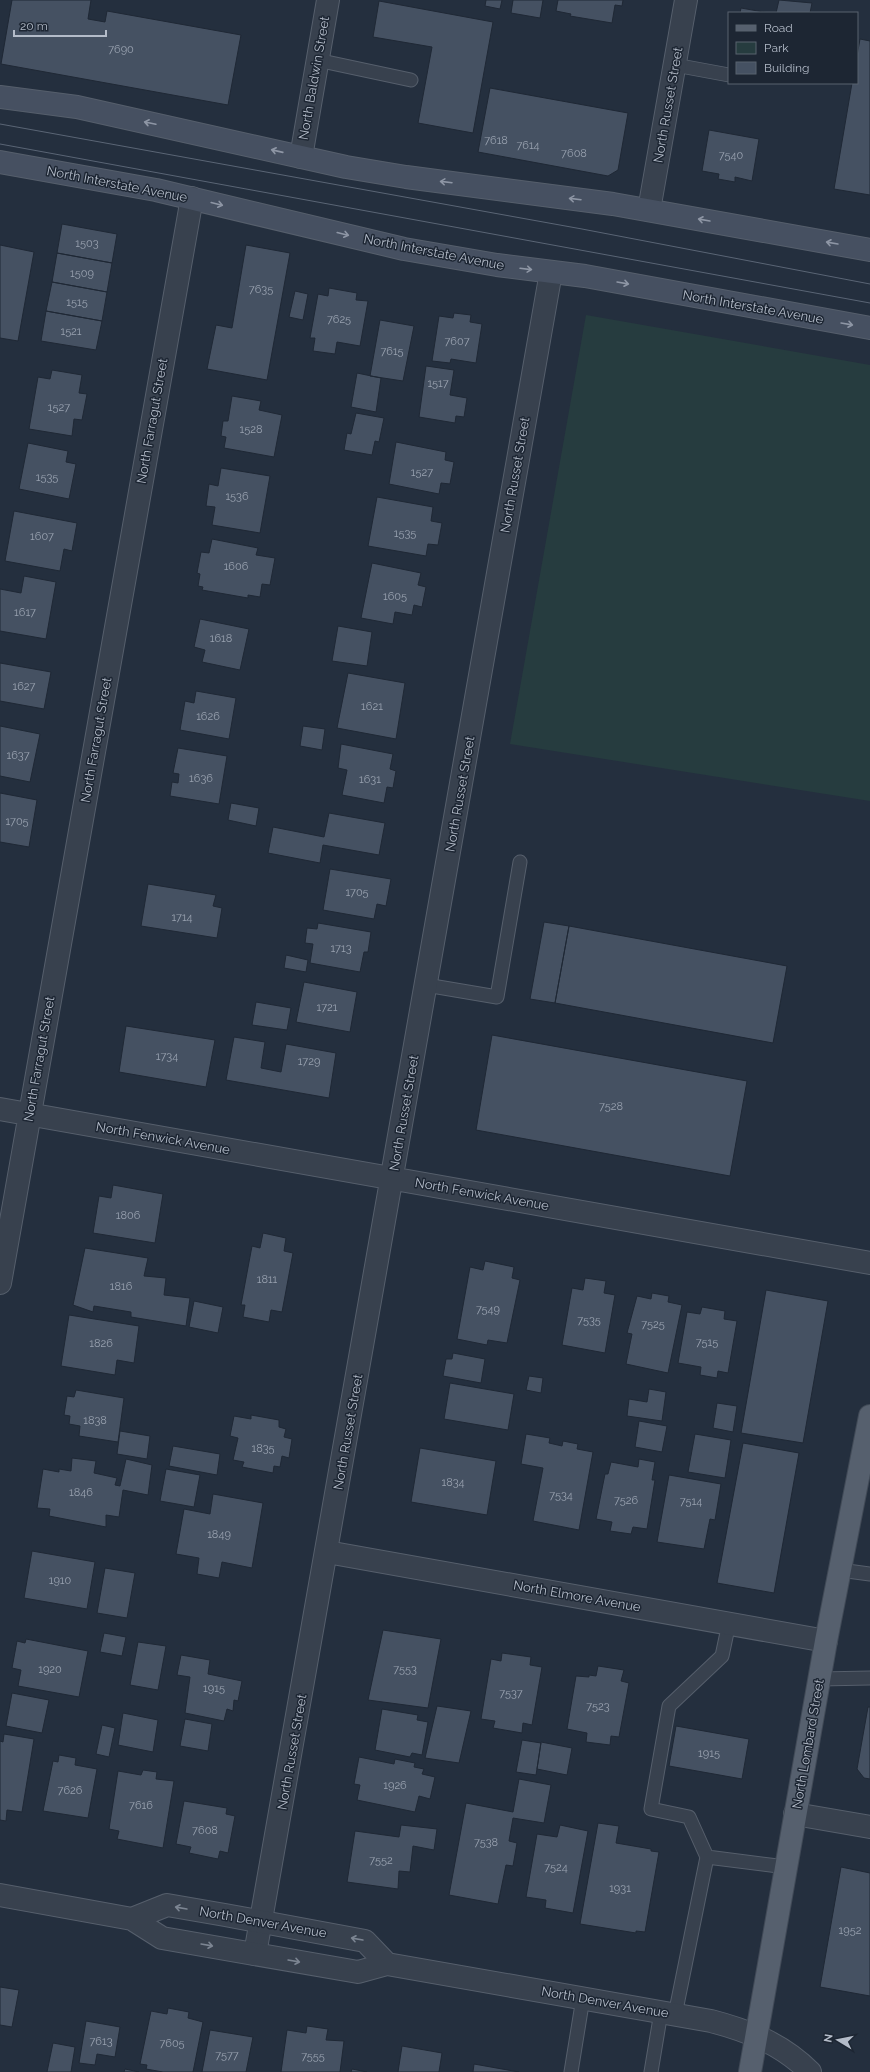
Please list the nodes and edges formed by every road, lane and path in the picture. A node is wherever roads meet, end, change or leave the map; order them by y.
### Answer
1 (328, 0) edge
2 (686, 0) edge
3 (318, 60) junction
4 (675, 64) junction
5 (728, 75) edge
6 (411, 80) dead end
7 (0, 97) edge
8 (300, 157) junction
9 (0, 162) edge
10 (192, 198) junction
11 (649, 210) junction
12 (870, 250) edge
13 (551, 272) junction
14 (870, 328) edge
15 (520, 862) dead end
16 (426, 984) junction
17 (0, 1109) edge
18 (29, 1114) junction
19 (393, 1178) junction
20 (870, 1263) edge
21 (0, 1283) edge
22 (870, 1416) edge
23 (867, 1446) edge
24 (327, 1552) junction
25 (840, 1570) junction
26 (870, 1574) edge
27 (729, 1623) junction
28 (826, 1641) junction
29 (870, 1678) edge
30 (820, 1679) junction
31 (795, 1814) junction
32 (870, 1826) edge
33 (707, 1857) junction
34 (786, 1868) junction
35 (0, 1895) edge
36 (132, 1918) junction
37 (261, 1922) junction
38 (255, 1954) junction
39 (387, 1964) junction
40 (583, 1998) junction
41 (668, 2013) junction
42 (756, 2035) junction
43 (571, 2072) edge
44 (651, 2072) edge
45 (750, 2072) edge
46 (810, 2072) edge

1 - 3 street, North Baldwin Street
2 - 4 street, North Russet Street
3 - 6 lane
3 - 8 street, North Baldwin Street
4 - 5 lane
4 - 11 street, North Russet Street
8 -> 7 main road
11 -> 8 main road
9 - 10 main road, North Interstate Avenue
10 -> 13 main road, North Interstate Avenue
10 - 18 street, North Farragut Street
12 -> 11 main road
13 -> 14 main road, North Interstate Avenue
13 - 16 street, North Russet Street
15 - 16 lane
16 - 19 street, North Russet Street
17 - 18 street, North Fenwick Avenue
18 - 19 street, North Fenwick Avenue
18 - 21 street, North Farragut Street
19 - 20 street, North Fenwick Avenue
19 - 24 street, North Russet Street
22 - 23 main road, North Lombard Street
23 - 25 main road, North Lombard Street
24 - 27 street, North Elmore Avenue
24 - 37 street, North Russet Street
25 - 26 lane
25 - 28 main road, North Lombard Street
27 - 28 street, North Elmore Avenue
27 - 33 lane
28 - 30 main road, North Lombard Street
29 - 30 lane
30 - 31 main road, North Lombard Street
31 - 32 street
31 - 34 main road, North Lombard Street
33 - 34 lane
33 - 41 lane
34 - 42 main road, North Lombard Street
35 - 36 street, North Denver Avenue
37 -> 36 street, North Denver Avenue
36 -> 38 street, North Denver Avenue
37 - 38 street, North Russet Street
39 -> 37 street, North Denver Avenue
38 -> 39 street, North Denver Avenue
39 - 40 street, North Denver Avenue
40 - 41 street, North Denver Avenue
40 - 43 lane
41 - 42 street, North Denver Avenue
41 - 44 lane
42 - 45 main road, North Lombard Street
42 - 46 street, North Denver Avenue

